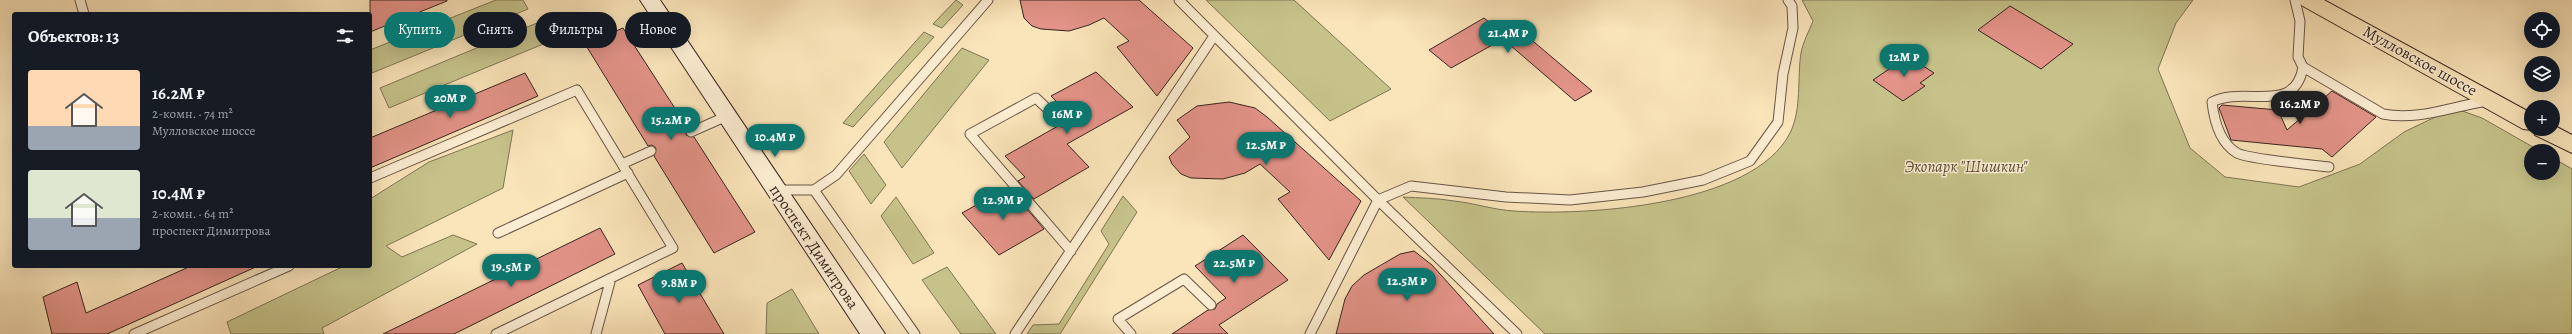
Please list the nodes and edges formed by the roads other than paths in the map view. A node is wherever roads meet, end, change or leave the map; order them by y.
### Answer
1 (80, 0) edge
2 (650, 0) edge
3 (988, 0) edge
4 (1179, 0) edge
5 (1788, 0) edge
6 (2295, 0) edge
7 (2308, 0) edge
8 (83, 12) edge
9 (1214, 36) junction
10 (2303, 67) junction
11 (2491, 100) junction
12 (726, 116) junction
13 (2524, 119) edge
14 (1060, 121) dead end
15 (691, 132) dead end
16 (2556, 136) edge
17 (2572, 145) edge
18 (651, 151) dead end
19 (622, 164) junction
20 (2329, 167) dead end
21 (628, 173) junction
22 (372, 177) edge
23 (776, 190) junction
24 (814, 190) junction
25 (1378, 200) junction
26 (498, 233) dead end
27 (1070, 251) junction
28 (284, 268) edge
29 (611, 278) junction
30 (1211, 305) dead end
31 (134, 334) edge
32 (496, 334) edge
33 (596, 334) edge
34 (872, 334) edge
35 (915, 334) edge
36 (1015, 334) edge
37 (1131, 334) edge
38 (1310, 334) edge
39 (1517, 334) edge

1 - 8 lane
2 - 12 main road, проспект Димитрова
3 - 24 lane
4 - 9 lane
5 - 25 lane
6 - 10 lane
7 - 11 highway, Мулловское шоссе
9 - 25 lane
9 - 27 lane
10 - 11 lane
10 - 20 lane
11 - 13 highway, Мулловское шоссе
12 - 15 lane
12 - 23 main road, проспект Димитрова
14 - 27 lane
16 - 17 highway
18 - 19 lane
19 - 21 lane
19 - 22 lane
21 - 26 lane
21 - 29 lane
23 - 24 lane
23 - 34 main road, проспект Димитрова
24 - 35 lane
25 - 38 lane
25 - 39 lane
27 - 36 lane
28 - 31 lane
29 - 32 lane
29 - 33 lane
30 - 37 lane

